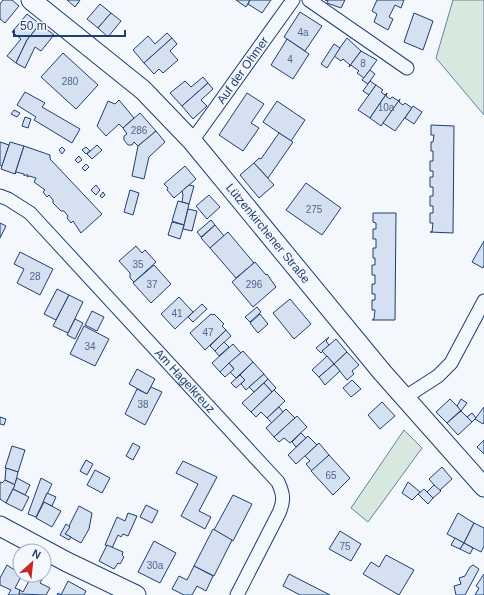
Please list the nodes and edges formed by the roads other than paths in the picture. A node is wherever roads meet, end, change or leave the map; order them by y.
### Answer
1 (31, 0) edge
2 (293, 0) edge
3 (309, 0) edge
4 (407, 68) dead end
5 (192, 141) junction
6 (0, 196) edge
7 (484, 302) edge
8 (404, 398) junction
9 (484, 488) edge
10 (0, 526) edge
11 (136, 595) edge
12 (237, 595) edge

1 - 5 main road, Lützenkirchener Straße
2 - 5 street, Auf der Ohmer
3 - 4 street
5 - 8 main road, Lützenkirchener Straße
6 - 12 street, Am Hagelkreuz
7 - 8 street
8 - 9 main road, Lützenkirchener Straße
10 - 11 main road

